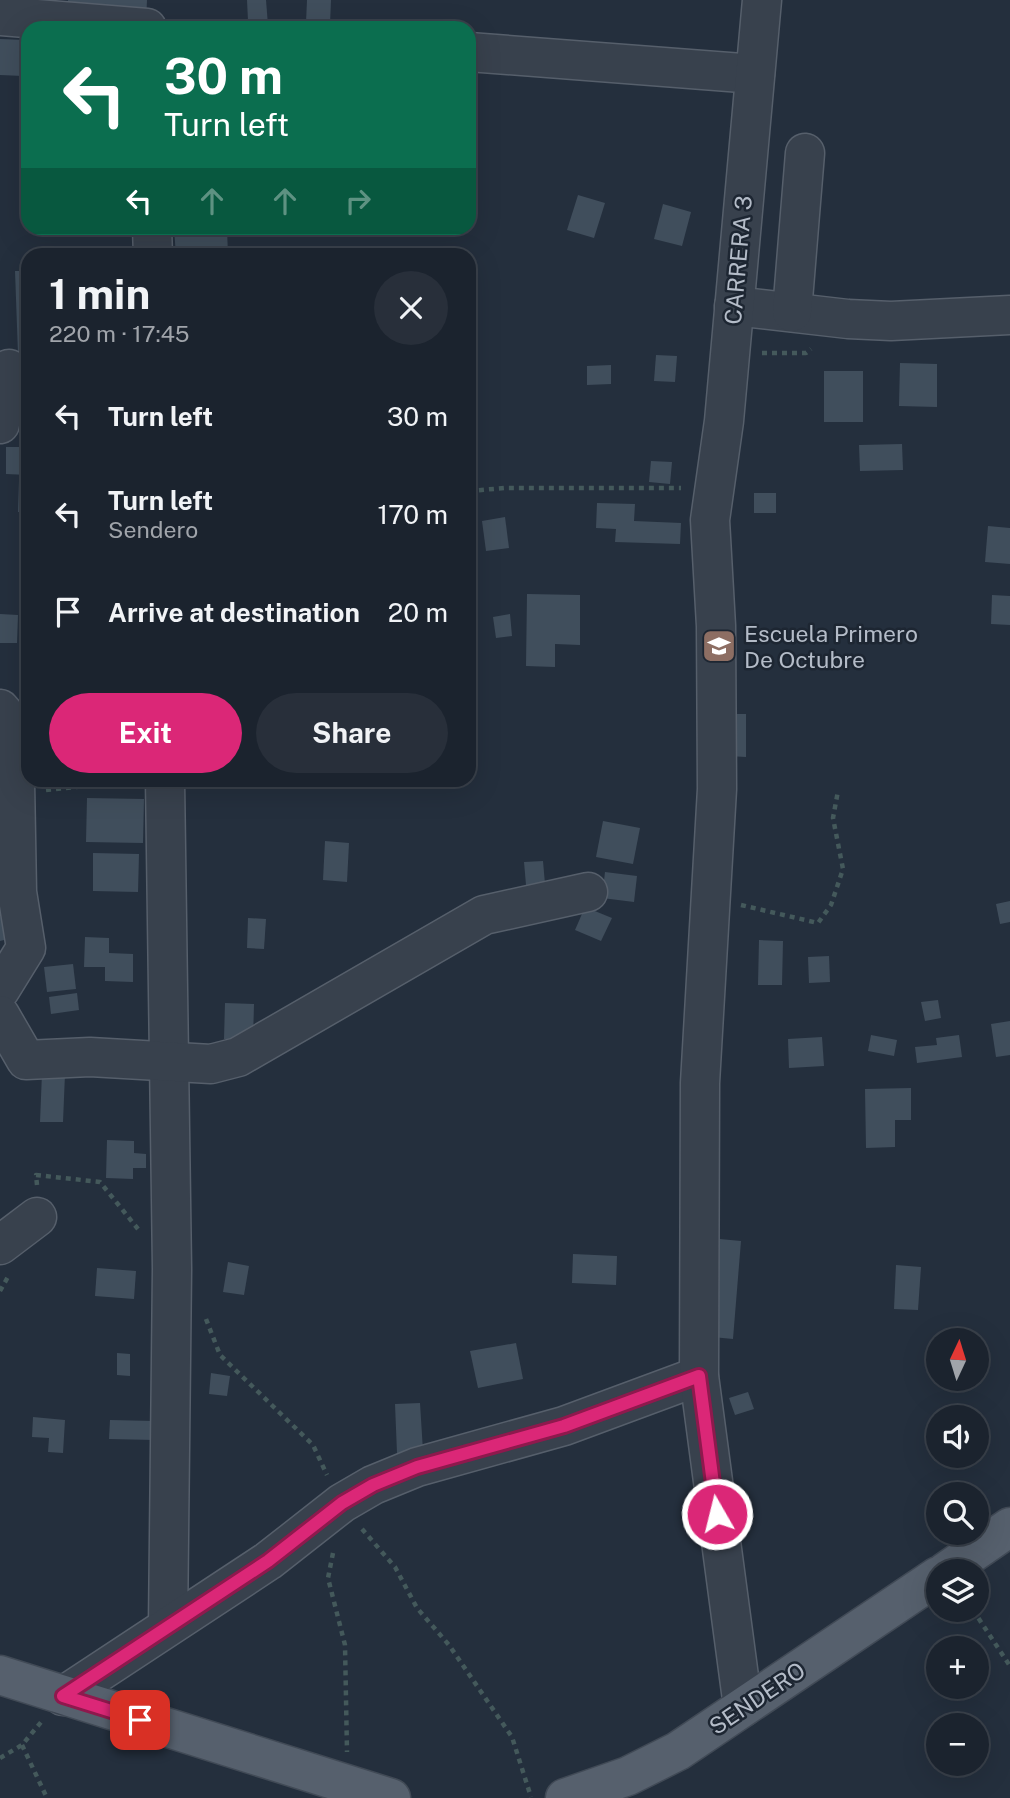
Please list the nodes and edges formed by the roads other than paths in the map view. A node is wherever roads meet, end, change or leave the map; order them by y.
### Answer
1 (162, 0) edge
2 (762, 0) edge
3 (0, 16) edge
4 (61, 21) edge
5 (160, 21) edge
6 (476, 53) edge
7 (755, 74) junction
8 (805, 153) dead end
9 (734, 306) junction
10 (792, 312) junction
11 (1010, 314) edge
12 (12, 369) edge
13 (0, 424) edge
14 (0, 709) edge
15 (165, 787) edge
16 (588, 892) dead end
17 (0, 990) edge
18 (0, 1015) edge
19 (170, 1062) junction
20 (37, 1217) road end
21 (0, 1245) edge
22 (699, 1376) junction
23 (1010, 1527) edge
24 (964, 1559) edge
25 (926, 1584) edge
26 (168, 1626) junction
27 (0, 1675) edge
28 (63, 1696) junction
29 (743, 1707) junction
30 (391, 1798) edge
31 (565, 1798) edge

1 - 5 street
2 - 7 street, CARRERA 3
3 - 4 street
6 - 7 street
7 - 9 street, CARRERA 3
8 - 10 street
9 - 10 street
9 - 22 street, CARRERA 3
10 - 11 street
12 - 13 street
14 - 17 street
15 - 19 street
16 - 19 street
18 - 19 street
19 - 26 street
20 - 21 street
22 - 26 street
22 - 29 street, CARRERA 3
23 - 24 main road
25 - 29 main road, SENDERO
26 - 28 street
27 - 28 main road
28 - 30 main road
29 - 31 main road, SENDERO

